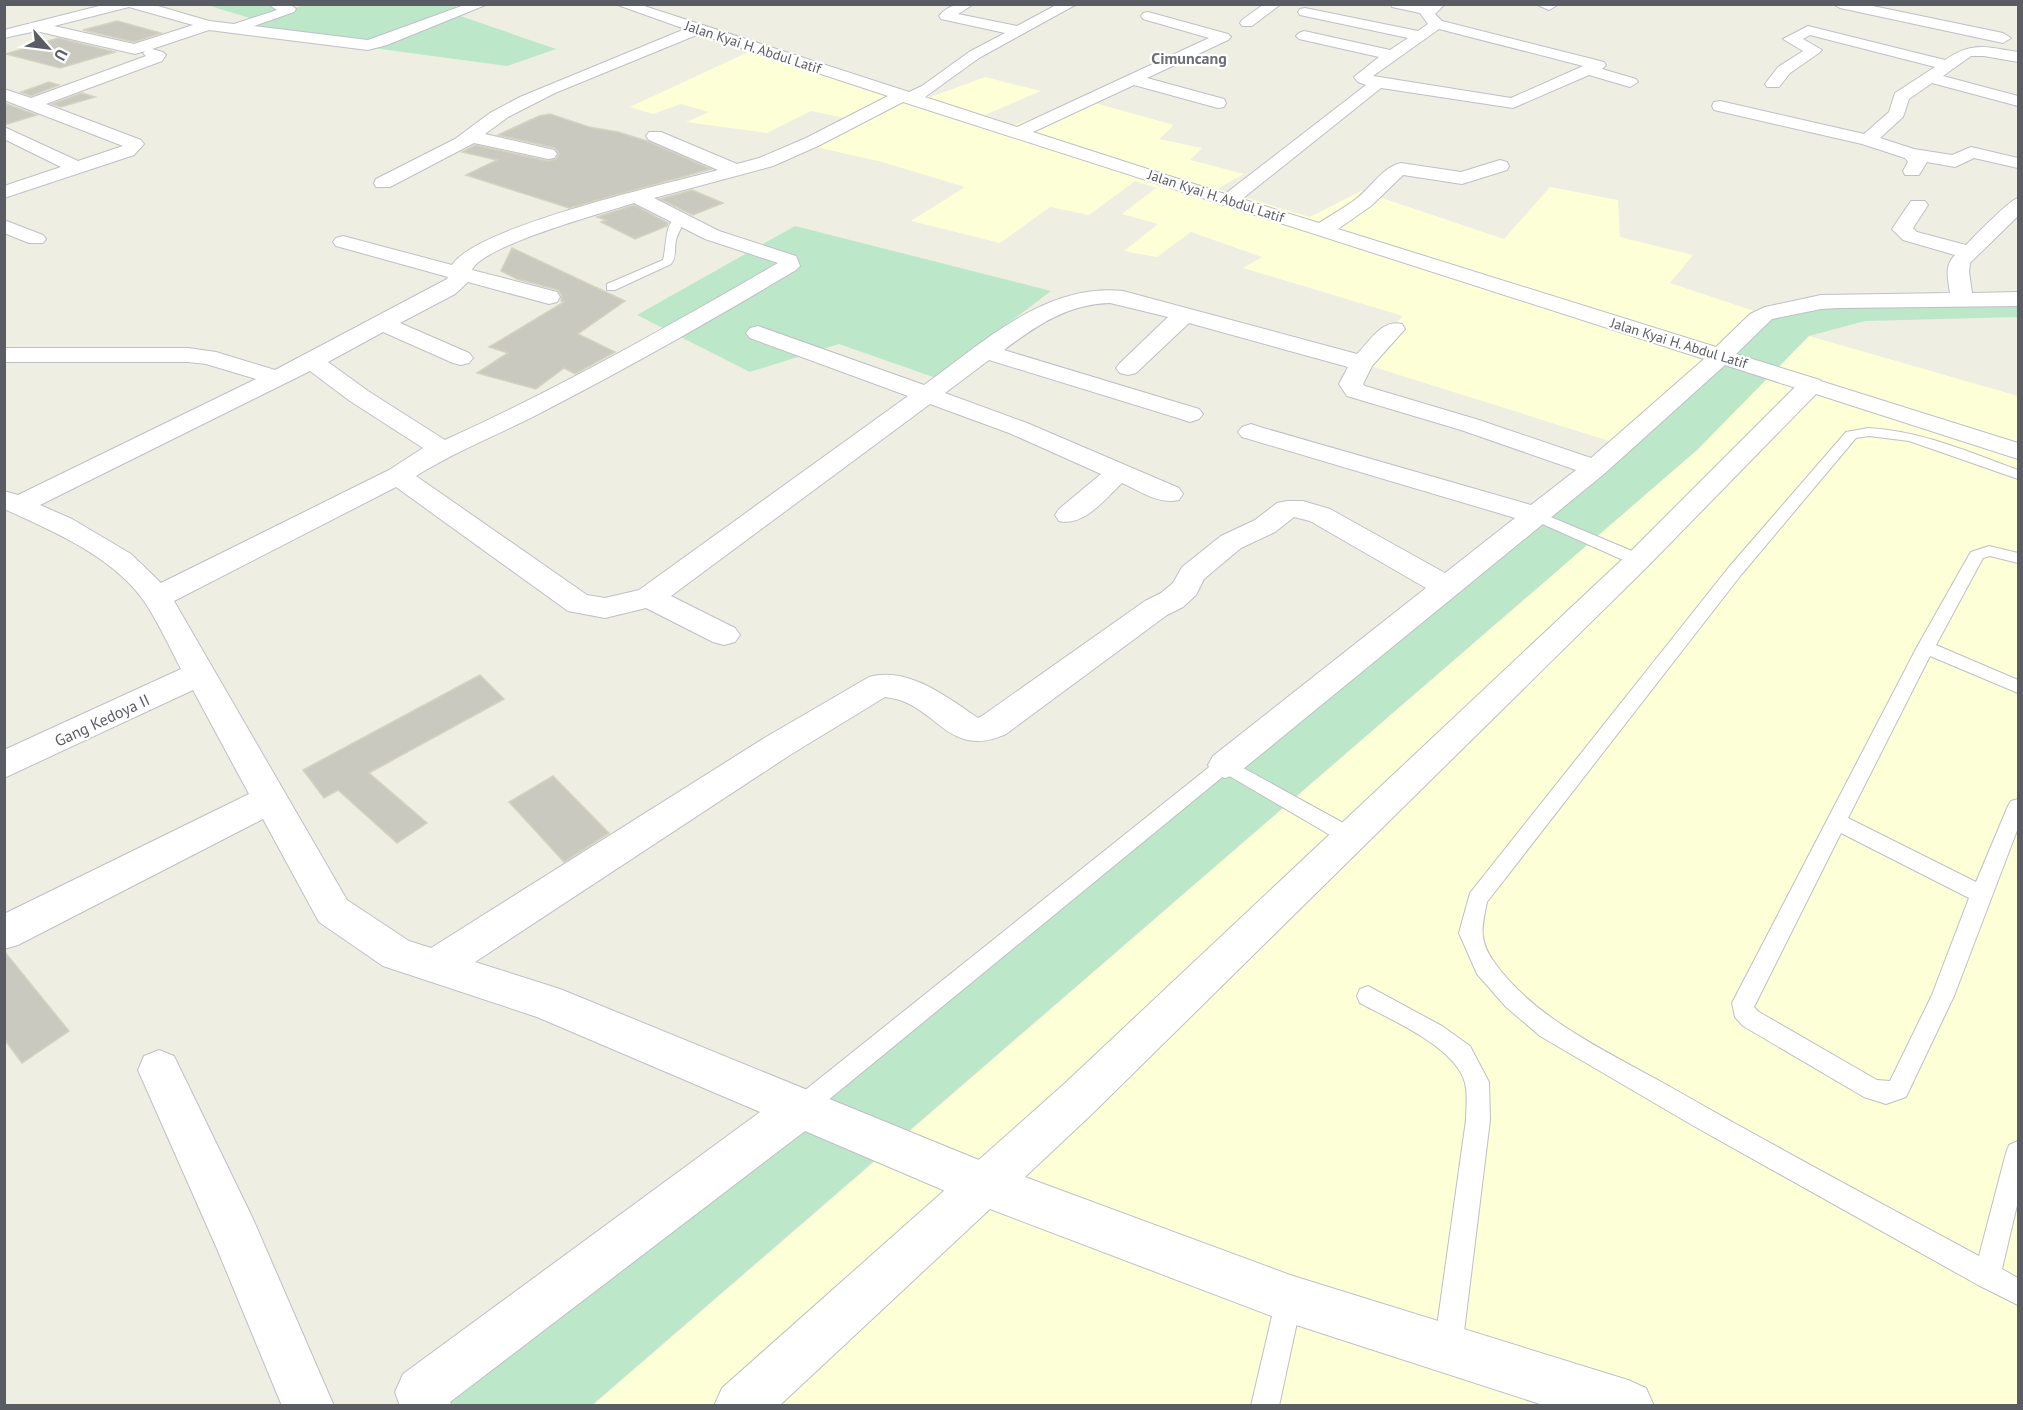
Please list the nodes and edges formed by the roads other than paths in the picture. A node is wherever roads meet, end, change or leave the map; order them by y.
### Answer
1 (126, 4) edge
2 (133, 4) edge
3 (275, 4) edge
4 (481, 4) edge
5 (622, 4) edge
6 (968, 4) edge
7 (1070, 4) edge
8 (1274, 4) edge
9 (1397, 4) edge
10 (1840, 4) edge
11 (689, 8) dead end
12 (1305, 12) dead end
13 (1434, 13) edge
14 (1148, 16) dead end
15 (663, 18) junction
16 (1246, 23) dead end
17 (208, 25) junction
18 (38, 27) junction
19 (229, 29) junction
20 (698, 29) junction
21 (1018, 31) junction
22 (5, 34) edge
23 (1304, 36) dead end
24 (1422, 36) junction
25 (2019, 40) edge
26 (135, 49) junction
27 (1394, 56) junction
28 (2019, 57) edge
29 (1946, 65) junction
30 (1588, 70) junction
31 (1929, 76) junction
32 (1132, 80) junction
33 (1377, 82) junction
34 (1630, 82) dead end
35 (4, 84) edge
36 (1773, 84) dead end
37 (4, 93) edge
38 (905, 97) junction
39 (2019, 101) edge
40 (1218, 103) dead end
41 (29, 105) junction
42 (1720, 106) dead end
43 (4, 132) edge
44 (1019, 132) junction
45 (655, 136) dead end
46 (472, 137) junction
47 (1866, 140) junction
48 (548, 154) dead end
49 (2019, 163) edge
50 (1500, 166) dead end
51 (77, 168) junction
52 (737, 171) junction
53 (382, 183) dead end
54 (4, 192) edge
55 (636, 196) junction
56 (1228, 201) junction
57 (2019, 204) edge
58 (1918, 205) dead end
59 (678, 219) junction
60 (6, 228) edge
61 (1323, 230) junction
62 (36, 239) dead end
63 (343, 242) dead end
64 (1969, 252) junction
65 (460, 272) junction
66 (611, 287) dead end
67 (549, 297) dead end
68 (1962, 298) junction
69 (2019, 299) edge
70 (1185, 314) junction
71 (384, 324) junction
72 (1394, 329) dead end
73 (758, 333) dead end
74 (987, 352) junction
75 (4, 355) edge
76 (1721, 356) junction
77 (461, 358) dead end
78 (312, 361) junction
79 (1362, 363) junction
80 (1128, 368) dead end
81 (277, 378) junction
82 (1811, 385) junction
83 (926, 395) junction
84 (1190, 414) dead end
85 (1251, 432) dead end
86 (2019, 451) edge
87 (437, 453) junction
88 (1595, 468) junction
89 (1119, 472) junction
90 (2019, 475) edge
91 (398, 476) junction
92 (1169, 494) dead end
93 (12, 502) edge
94 (1069, 515) dead end
95 (1534, 515) junction
96 (2019, 558) edge
97 (1638, 560) junction
98 (1447, 587) junction
99 (157, 597) junction
100 (649, 597) junction
101 (724, 634) dead end
102 (1926, 647) junction
103 (199, 675) junction
104 (2019, 687) edge
105 (4, 765) edge
106 (1225, 765) junction
107 (270, 800) junction
108 (2019, 806) edge
109 (1837, 822) junction
110 (2014, 828) edge
111 (1349, 836) junction
112 (1981, 894) junction
113 (4, 933) edge
114 (434, 967) junction
115 (1368, 996) dead end
116 (159, 1070) dead end
117 (810, 1101) junction
118 (2019, 1153) edge
119 (985, 1185) junction
120 (1987, 1276) junction
121 (2019, 1292) edge
122 (1290, 1299) junction
123 (1448, 1348) junction
124 (417, 1401) edge
125 (308, 1406) edge
126 (740, 1406) edge
127 (1265, 1406) edge
128 (1628, 1406) edge

1 - 18 street
2 - 17 street
3 - 19 street
4 - 19 street
5 - 15 street, Jalan Kyai H. Abdul Latif
6 - 21 street
7 - 21 street
8 - 16 street
9 - 13 street
10 - 25 street
11 - 15 street
12 - 24 street
13 - 24 street
13 - 30 street
14 - 32 street
15 - 20 street, Jalan Kyai H. Abdul Latif
17 - 19 street
17 - 26 street
18 - 22 street
18 - 26 street
20 - 38 street, Jalan Kyai H. Abdul Latif
20 - 46 street
21 - 38 street
23 - 27 street
24 - 27 street
26 - 41 street
27 - 33 street
28 - 29 street
29 - 31 street
29 - 36 street
30 - 33 street
30 - 34 street
31 - 39 street
31 - 47 street
32 - 40 street
32 - 44 street
33 - 56 street
35 - 37 street
37 - 41 street
38 - 44 street, Jalan Kyai H. Abdul Latif
38 - 52 street
41 - 51 street
42 - 47 street
43 - 51 street
44 - 56 street, Jalan Kyai H. Abdul Latif
45 - 52 street
46 - 48 street
46 - 53 street
47 - 49 street
50 - 61 street
51 - 54 street
52 - 55 street
55 - 59 street
55 - 65 street
56 - 61 street, Jalan Kyai H. Abdul Latif
57 - 64 street
58 - 64 street
59 - 66 lane
59 - 87 street
60 - 62 street
61 - 76 street, Jalan Kyai H. Abdul Latif
63 - 65 street
64 - 68 street
65 - 67 street
65 - 71 street
68 - 69 street
68 - 76 street
70 - 74 street
70 - 79 street
70 - 80 street
71 - 77 street
71 - 78 street
72 - 79 street
73 - 83 street
74 - 83 street
74 - 84 street
75 - 81 street
76 - 82 street, Jalan Kyai H. Abdul Latif
76 - 88 street
78 - 81 street
78 - 87 street
79 - 88 street
81 - 93 street
82 - 86 street, Jalan Kyai H. Abdul Latif
82 - 97 street
83 - 89 street
83 - 100 street
85 - 95 street
87 - 91 street
88 - 95 street
89 - 92 street
89 - 94 street
90 - 120 lane
91 - 99 street
91 - 100 street
93 - 99 street
95 - 97 lane
95 - 98 street
96 - 102 lane
97 - 111 street
98 - 106 street
98 - 114 street
99 - 103 street
100 - 101 street
102 - 104 lane
102 - 109 lane
103 - 105 street, Gang Kedoya II
103 - 107 street
106 - 111 lane
106 - 117 lane
107 - 113 street
107 - 114 street
108 - 110 lane
109 - 112 lane
109 - 112 lane
110 - 112 lane
111 - 119 street
114 - 117 street
115 - 123 lane
116 - 125 street
117 - 119 street
117 - 124 street
118 - 120 lane
119 - 122 street
119 - 126 street
120 - 121 lane
122 - 123 street
122 - 127 lane
123 - 128 street

